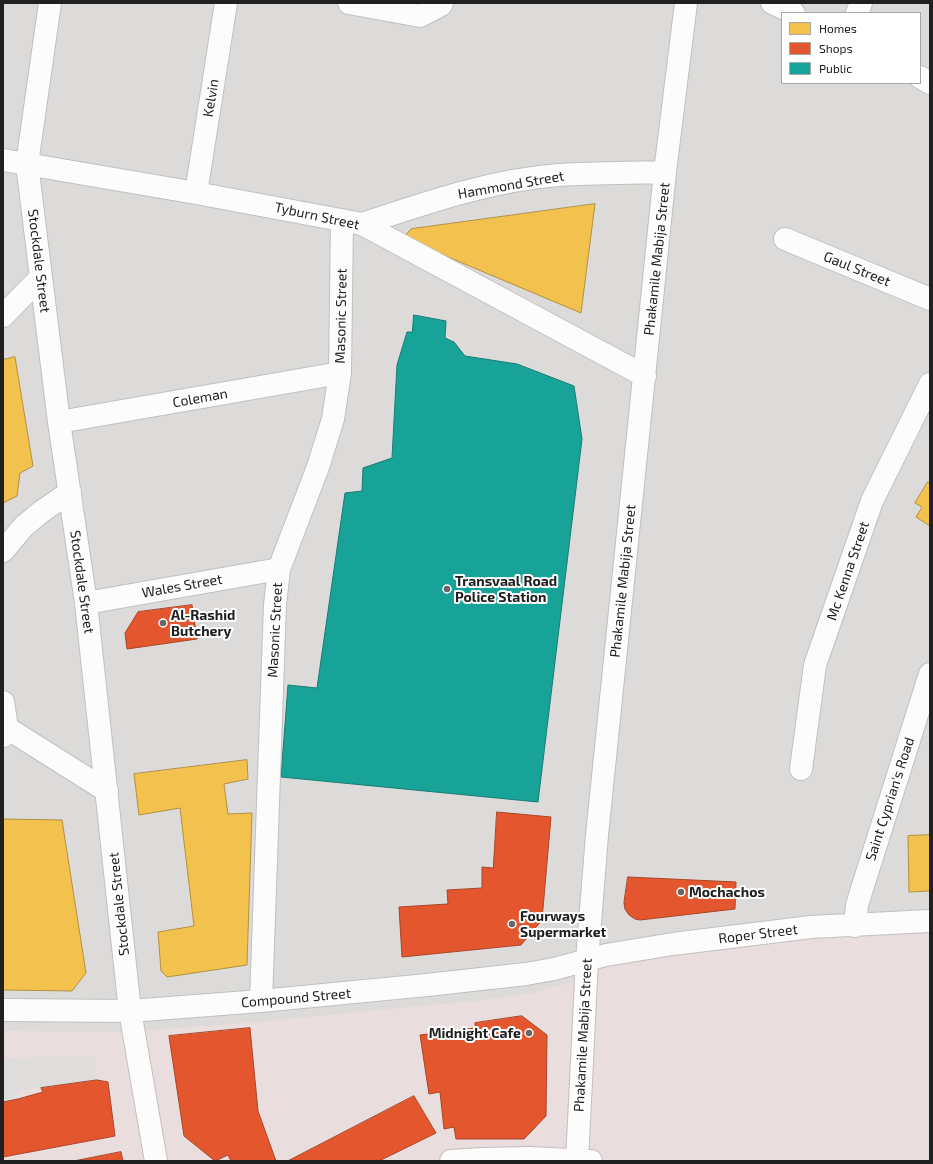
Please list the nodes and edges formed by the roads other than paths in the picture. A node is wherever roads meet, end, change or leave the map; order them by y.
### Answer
1 (50, 3) edge
2 (226, 3) edge
3 (349, 3) edge
4 (442, 3) edge
5 (686, 3) edge
6 (772, 3) edge
7 (792, 12) edge
8 (921, 78) edge
9 (930, 83) edge
10 (3, 160) edge
11 (27, 164) junction
12 (666, 172) junction
13 (196, 193) junction
14 (352, 222) junction
15 (785, 239) dead end
16 (41, 277) junction
17 (930, 299) edge
18 (3, 316) edge
19 (340, 373) junction
20 (645, 376) junction
21 (930, 384) edge
22 (60, 422) junction
23 (70, 492) junction
24 (3, 551) edge
25 (279, 569) junction
26 (86, 603) junction
27 (930, 674) edge
28 (3, 702) edge
29 (5, 732) edge
30 (801, 769) dead end
31 (107, 791) junction
32 (930, 921) edge
33 (855, 926) junction
34 (587, 960) junction
35 (261, 1001) junction
36 (3, 1010) edge
37 (130, 1011) junction
38 (582, 1160) edge
39 (156, 1161) edge
40 (451, 1161) edge

1 - 11 street, Stockdale Street
2 - 13 street, Kelvin
3 - 4 street
5 - 12 street, Phakamile Mabija Street
6 - 7 street
8 - 9 street
10 - 11 street, Tyburn Street
11 - 13 street, Tyburn Street
11 - 16 street, Stockdale Street
12 - 14 street, Hammond Street
12 - 20 street, Phakamile Mabija Street
13 - 14 street, Tyburn Street
14 - 19 street, Masonic Street
14 - 20 street, Tyburn Street
15 - 17 street, Gaul Street
16 - 18 street
16 - 22 street, Stockdale Street
19 - 22 street, Coleman
19 - 25 street, Masonic Street
20 - 34 street, Phakamile Mabija Street
21 - 30 street, Mc Kenna Street
22 - 23 street, Stockdale Street
23 - 24 street
23 - 26 street, Stockdale Street
25 - 26 street, Wales Street
25 - 35 street, Masonic Street
26 - 31 street, Stockdale Street
27 - 33 street, Saint Cyprian's Road
28 - 29 street
29 - 31 street
31 - 37 street, Stockdale Street
32 - 33 street, Roper Street
33 - 34 street, Roper Street
34 - 35 street, Compound Street
34 - 38 street, Phakamile Mabija Street
35 - 37 street, Compound Street
36 - 37 street, Compound Street
37 - 39 street, Stockdale Street
38 - 40 street

